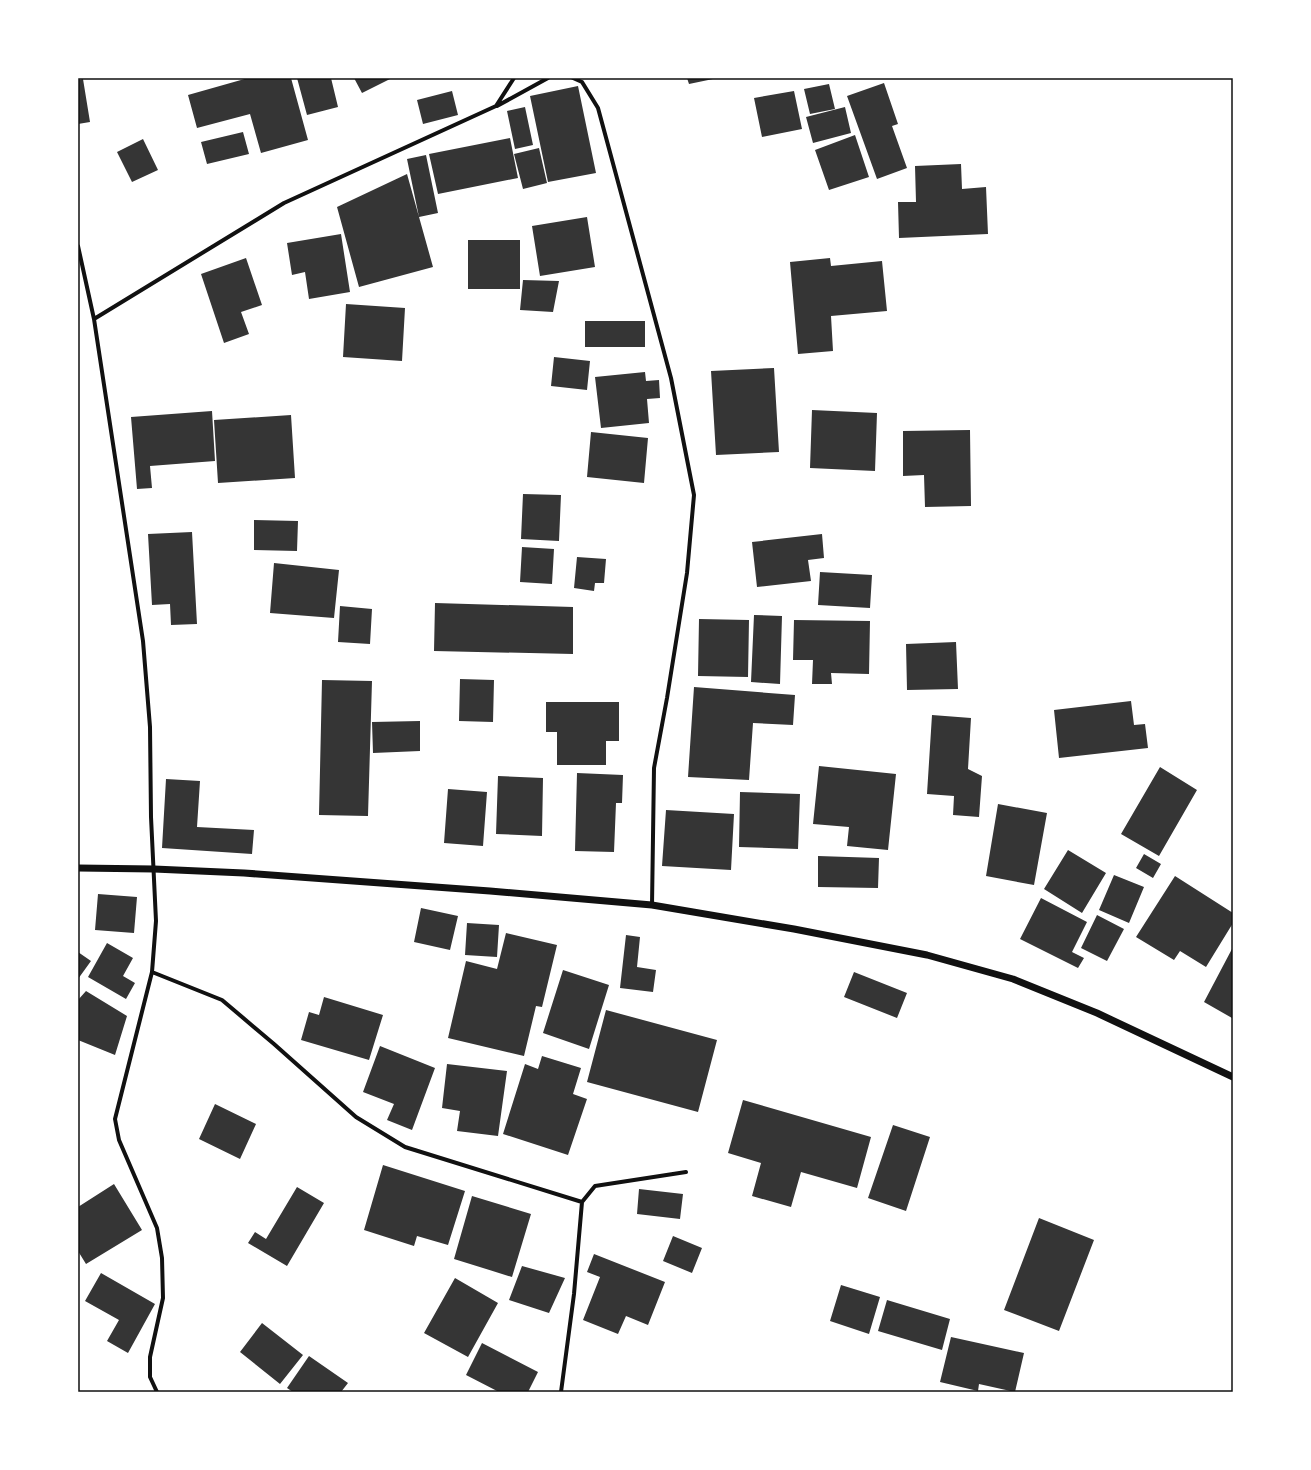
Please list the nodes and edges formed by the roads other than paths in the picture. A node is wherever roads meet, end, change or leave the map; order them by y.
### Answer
1 (514, 78) edge
2 (548, 78) edge
3 (573, 78) edge
4 (496, 106) junction
5 (78, 246) edge
6 (94, 319) junction
7 (78, 868) edge
8 (154, 869) junction
9 (652, 905) junction
10 (152, 972) junction
11 (1233, 1078) edge
12 (686, 1172) dead end
13 (582, 1202) junction
14 (157, 1392) edge
15 (561, 1392) edge

1 - 4 street
2 - 4 street
3 - 9 street
4 - 6 street
5 - 6 street
6 - 8 street
7 - 8 street
8 - 9 street
8 - 10 street
9 - 11 street
10 - 13 street
10 - 14 street
12 - 13 street
13 - 15 street

